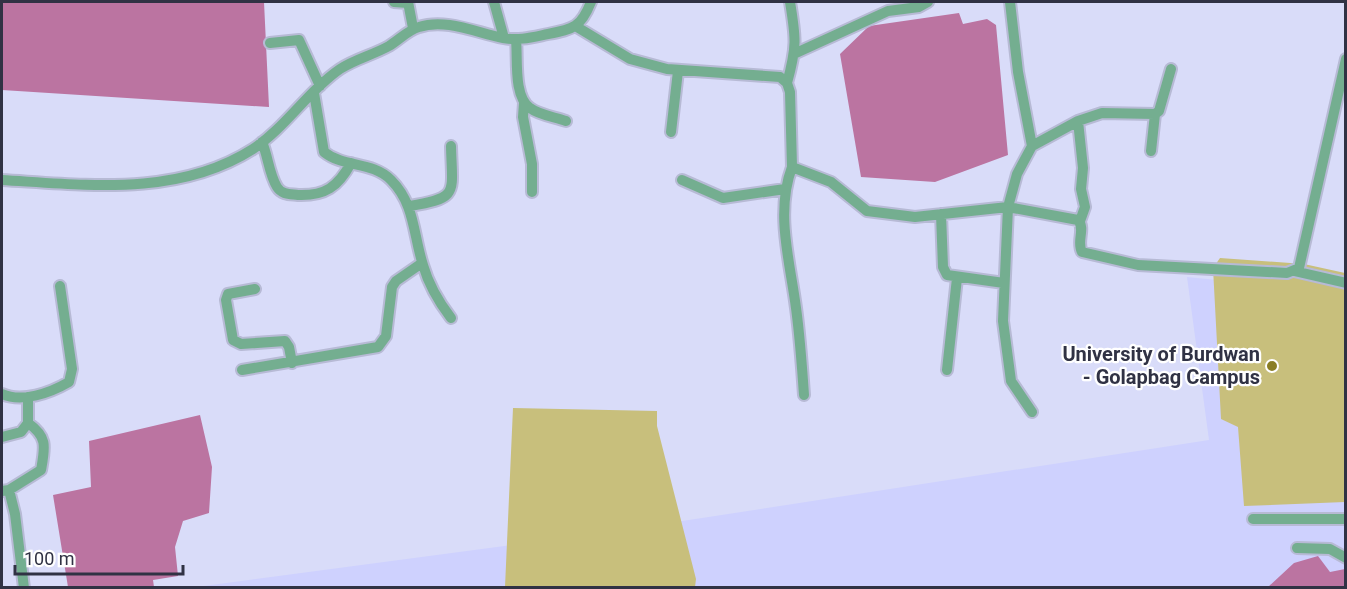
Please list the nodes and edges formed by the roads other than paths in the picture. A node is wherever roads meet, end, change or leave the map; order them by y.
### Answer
1 (394, 2) edge
2 (408, 2) edge
3 (494, 2) edge
4 (591, 2) edge
5 (790, 2) edge
6 (928, 2) edge
7 (1010, 2) edge
8 (898, 5) edge
9 (577, 27) junction
10 (413, 28) junction
11 (504, 38) junction
12 (516, 40) junction
13 (270, 43) dead end
14 (796, 53) junction
15 (1346, 58) edge
16 (1171, 69) dead end
17 (678, 71) junction
18 (787, 83) junction
19 (317, 89) junction
20 (524, 103) junction
21 (1155, 114) junction
22 (566, 121) dead end
23 (1078, 121) junction
24 (671, 132) dead end
25 (262, 141) junction
26 (451, 146) dead end
27 (1032, 146) junction
28 (1151, 151) dead end
29 (351, 163) junction
30 (792, 167) junction
31 (2, 180) edge
32 (681, 180) dead end
33 (785, 189) junction
34 (532, 192) dead end
35 (410, 206) junction
36 (1008, 207) junction
37 (941, 214) junction
38 (1080, 221) junction
39 (422, 263) junction
40 (1294, 271) junction
41 (957, 278) junction
42 (1346, 283) edge
43 (1004, 284) junction
44 (60, 285) dead end
45 (255, 289) dead end
46 (451, 318) dead end
47 (292, 363) junction
48 (242, 370) dead end
49 (947, 370) dead end
50 (2, 394) edge
51 (804, 395) dead end
52 (28, 397) junction
53 (1032, 412) dead end
54 (28, 423) junction
55 (2, 436) edge
56 (5, 490) edge
57 (1252, 519) dead end
58 (1346, 519) edge
59 (1297, 548) dead end
60 (1346, 558) edge
61 (24, 588) edge

1 - 2 street
2 - 10 street
3 - 11 street
4 - 9 street
5 - 14 street
6 - 8 street
7 - 27 street
8 - 14 street
9 - 12 street
9 - 17 street
10 - 11 street
10 - 19 street
11 - 12 street
12 - 20 street
13 - 19 street
14 - 18 street
15 - 40 street
16 - 21 street
17 - 18 street
17 - 24 street
18 - 30 street
19 - 25 street
19 - 29 street
20 - 22 street
20 - 34 street
21 - 23 street
21 - 28 street
23 - 27 street
23 - 38 street
25 - 29 street
25 - 31 street
26 - 35 street
27 - 36 street
29 - 35 street
30 - 33 street
30 - 37 street
32 - 33 street
33 - 51 street
35 - 39 street
36 - 37 street
36 - 38 street
36 - 43 street
37 - 41 street
38 - 40 street
39 - 46 street
39 - 47 street
40 - 42 street
41 - 43 street
41 - 49 street
43 - 53 street
44 - 52 street
45 - 47 street
47 - 48 street
50 - 52 street
52 - 54 street
54 - 55 street
54 - 56 street
56 - 61 street
57 - 58 street
59 - 60 street

